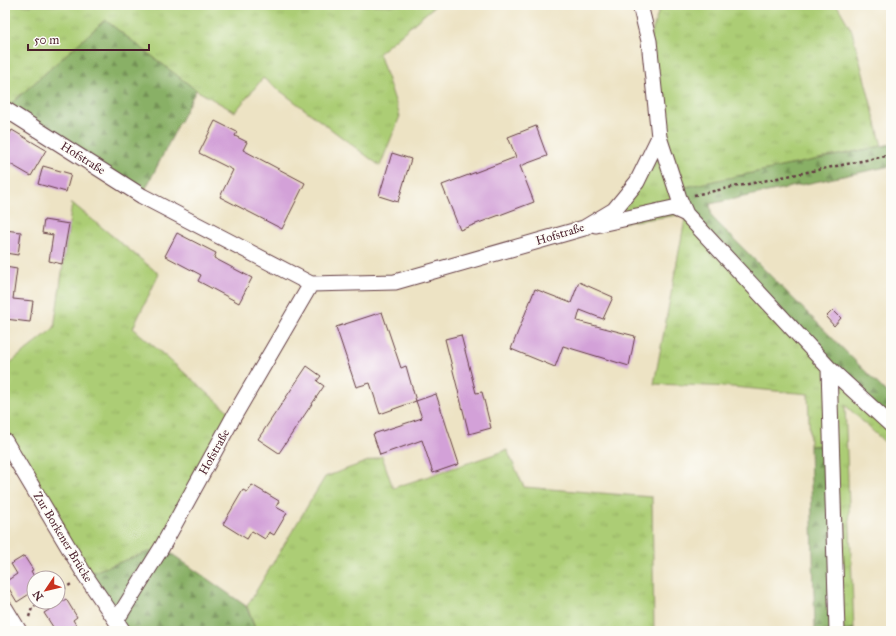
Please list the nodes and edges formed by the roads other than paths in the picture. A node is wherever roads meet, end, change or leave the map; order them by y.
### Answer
1 (640, 5) edge
2 (5, 109) edge
3 (659, 138) junction
4 (686, 214) junction
5 (584, 228) junction
6 (311, 284) junction
7 (829, 368) junction
8 (891, 425) edge
9 (5, 441) edge
10 (5, 608) edge
11 (119, 626) edge
12 (23, 627) edge
13 (837, 631) edge

1 - 3 street
2 - 6 street, Hofstraße
3 - 4 street
3 - 5 street, Hofstraße
4 - 5 street
4 - 7 street
5 - 6 street, Hofstraße
6 - 11 street, Hofstraße
7 - 8 street
7 - 13 street
9 - 11 street, Zur Borkener Brücke
10 - 12 street

